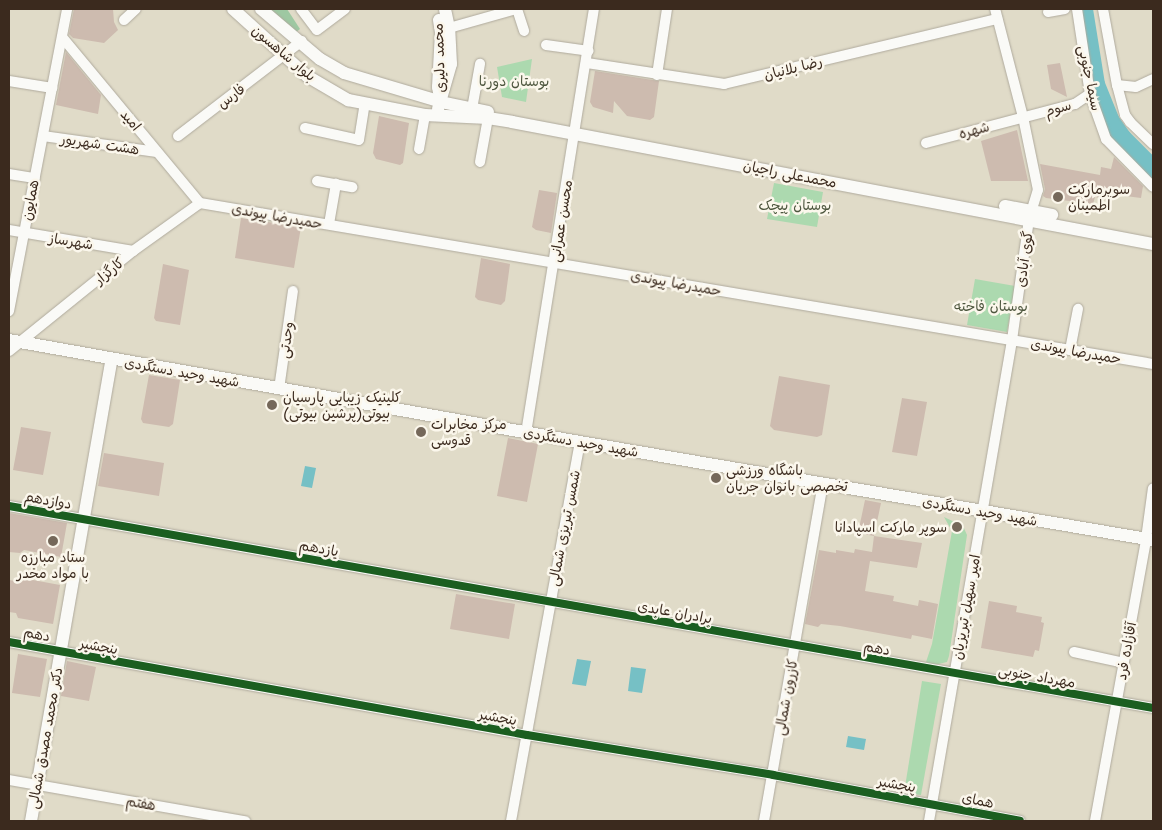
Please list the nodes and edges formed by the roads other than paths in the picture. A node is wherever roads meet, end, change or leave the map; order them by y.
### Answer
1 (67, 9) edge
2 (136, 9) edge
3 (233, 9) edge
4 (261, 9) edge
5 (301, 9) edge
6 (345, 9) edge
7 (437, 9) edge
8 (445, 9) edge
9 (516, 9) edge
10 (594, 9) edge
11 (667, 9) edge
12 (1065, 9) edge
13 (1077, 9) edge
14 (1103, 9) edge
15 (1048, 12) dead end
16 (996, 14) edge
17 (124, 20) dead end
18 (449, 28) junction
19 (524, 31) dead end
20 (62, 37) junction
21 (302, 41) junction
22 (546, 45) dead end
23 (589, 51) junction
24 (284, 56) junction
25 (587, 63) junction
26 (480, 64) dead end
27 (657, 75) junction
28 (1153, 79) edge
29 (9, 81) edge
30 (1117, 85) junction
31 (52, 88) junction
32 (1090, 94) junction
33 (441, 102) junction
34 (366, 103) junction
35 (472, 110) junction
36 (430, 115) junction
37 (488, 118) junction
38 (1023, 118) junction
39 (305, 128) dead end
40 (576, 130) junction
41 (43, 136) junction
42 (178, 136) dead end
43 (926, 143) dead end
44 (1153, 144) edge
45 (419, 149) dead end
46 (157, 152) junction
47 (480, 162) dead end
48 (9, 174) edge
49 (35, 178) junction
50 (317, 182) dead end
51 (336, 184) junction
52 (1153, 186) edge
53 (352, 187) dead end
54 (200, 203) junction
55 (1030, 215) junction
56 (329, 224) junction
57 (9, 230) edge
58 (24, 233) junction
59 (1153, 238) edge
60 (1153, 244) edge
61 (134, 251) junction
62 (554, 262) junction
63 (293, 291) dead end
64 (1078, 309) dead end
65 (9, 311) edge
66 (1012, 340) junction
67 (14, 341) edge
68 (1070, 350) junction
69 (9, 351) edge
70 (112, 359) junction
71 (1153, 364) edge
72 (279, 389) junction
73 (526, 432) junction
74 (580, 442) junction
75 (823, 484) junction
76 (1153, 488) edge
77 (9, 506) edge
78 (983, 512) junction
79 (84, 519) junction
80 (1150, 540) edge
81 (550, 602) junction
82 (9, 642) edge
83 (795, 646) junction
84 (60, 652) junction
85 (1074, 652) dead end
86 (1124, 664) junction
87 (954, 674) junction
88 (1117, 702) junction
89 (1153, 708) edge
90 (527, 735) junction
91 (772, 775) junction
92 (9, 780) edge
93 (37, 785) junction
94 (932, 803) junction
95 (31, 821) edge
96 (245, 821) edge
97 (512, 821) edge
98 (764, 821) edge
99 (929, 821) edge
100 (1020, 821) edge
101 (1095, 821) edge

1 - 20 street, همایون
2 - 17 street
3 - 24 main road, بلوار شاهسون
4 - 21 main road, بلوار شاهسون
5 - 6 street
7 - 33 main road, محمد دلیری
8 - 18 main road, محمد دلیری
9 - 18 street
9 - 19 street
10 - 23 street, محسن عمرانی
11 - 27 street
12 - 15 street
13 - 32 street, سیما جنوبی
14 - 30 street, سیما جنوبی
16 - 27 street, رضا بلانیان
16 - 38 street, گوی آبادی
18 - 33 main road, محمد دلیری
20 - 31 street, همایون
20 - 46 street, امید
21 - 24 street, فارس
21 - 33 main road, بلوار شاهسون
22 - 23 street
23 - 25 street, محسن عمرانی
24 - 34 main road, بلوار شاهسون
24 - 42 street, فارس
25 - 27 street, رضا بلانیان
25 - 40 street, محسن عمرانی
26 - 35 street
28 - 30 street
29 - 31 street
30 - 44 street, سیما جنوبی
31 - 41 street, همایون
32 - 38 street, سوم
32 - 52 street, سیما جنوبی
33 - 35 main road, محمدعلی راجیان
33 - 36 main road
34 - 36 main road, بلوار شاهسون
34 - 39 street
35 - 40 main road, محمدعلی راجیان
36 - 37 main road, محمدعلی راجیان
36 - 45 street
37 - 40 main road, محمدعلی راجیان
37 - 47 street
38 - 43 street, شهره
38 - 55 street, گوی آبادی
40 - 55 main road, محمدعلی راجیان
40 - 62 street, محسن عمرانی
41 - 46 street, هشت شهریور
41 - 49 street, همایون
46 - 54 street, امید
48 - 49 street
49 - 58 street, همایون
50 - 51 street
51 - 53 street
51 - 56 street
54 - 56 street, حمیدرضا پیوندی
54 - 61 street, کارگزار
55 - 59 main road, محمدعلی راجیان
55 - 60 main road, محمدعلی راجیان
55 - 66 street, گوی آبادی
56 - 62 street, حمیدرضا پیوندی
57 - 58 street, شهرساز
58 - 61 street, شهرساز
58 - 65 street, همایون
61 - 67 street, کارگزار
62 - 66 street, حمیدرضا پیوندی
62 - 73 street, محسن عمرانی
63 - 72 street, وحدتی
64 - 68 street
66 - 68 street, حمیدرضا پیوندی
66 - 78 street, گوی آبادی
67 - 69 street, کارگزار
67 - 70 main road, شهید وحید دستگردی
68 - 71 street, حمیدرضا پیوندی
70 - 72 main road, شهید وحید دستگردی
70 - 79 main road, دکتر محمد مصدق شمالی
72 - 73 main road, شهید وحید دستگردی
73 - 74 main road, شهید وحید دستگردی
74 - 75 main road, شهید وحید دستگردی
74 - 81 street, شمس تبریزی شمالی
75 - 78 main road, شهید وحید دستگردی
75 - 83 street, کازرون شمالی
76 - 80 street, آقازاده فرد
77 - 79 street, دوازدهم
78 - 80 main road, شهید وحید دستگردی
78 - 87 street, امیر سهیل تبریزیان
79 - 81 street, یازدهم
79 - 84 main road, دکتر محمد مصدق شمالی
80 - 86 street, آقازاده فرد
81 - 83 street, برادران عابدی
81 - 90 street, شمس تبریزی شمالی
82 - 84 street, دهم
83 - 87 street, دهم
83 - 91 street, کازرون شمالی
84 - 90 street, پنجشیر
84 - 93 main road, دکتر محمد مصدق شمالی
85 - 86 street
86 - 88 street, آقازاده فرد
87 - 88 street, مهرداد جنوبی
87 - 94 street, امیر سهیل تبریزیان
88 - 89 street, مهرداد جنوبی
88 - 101 street, آقازاده فرد
90 - 91 street, پنجشیر
90 - 97 street, شمس تبریزی شمالی
91 - 94 street, پنجشیر
91 - 98 street, کازرون شمالی
92 - 93 street, هفتم
93 - 95 main road, دکتر محمد مصدق شمالی
93 - 96 street, هفتم
94 - 99 street, امیر سهیل تبریزیان
94 - 100 street, همای

